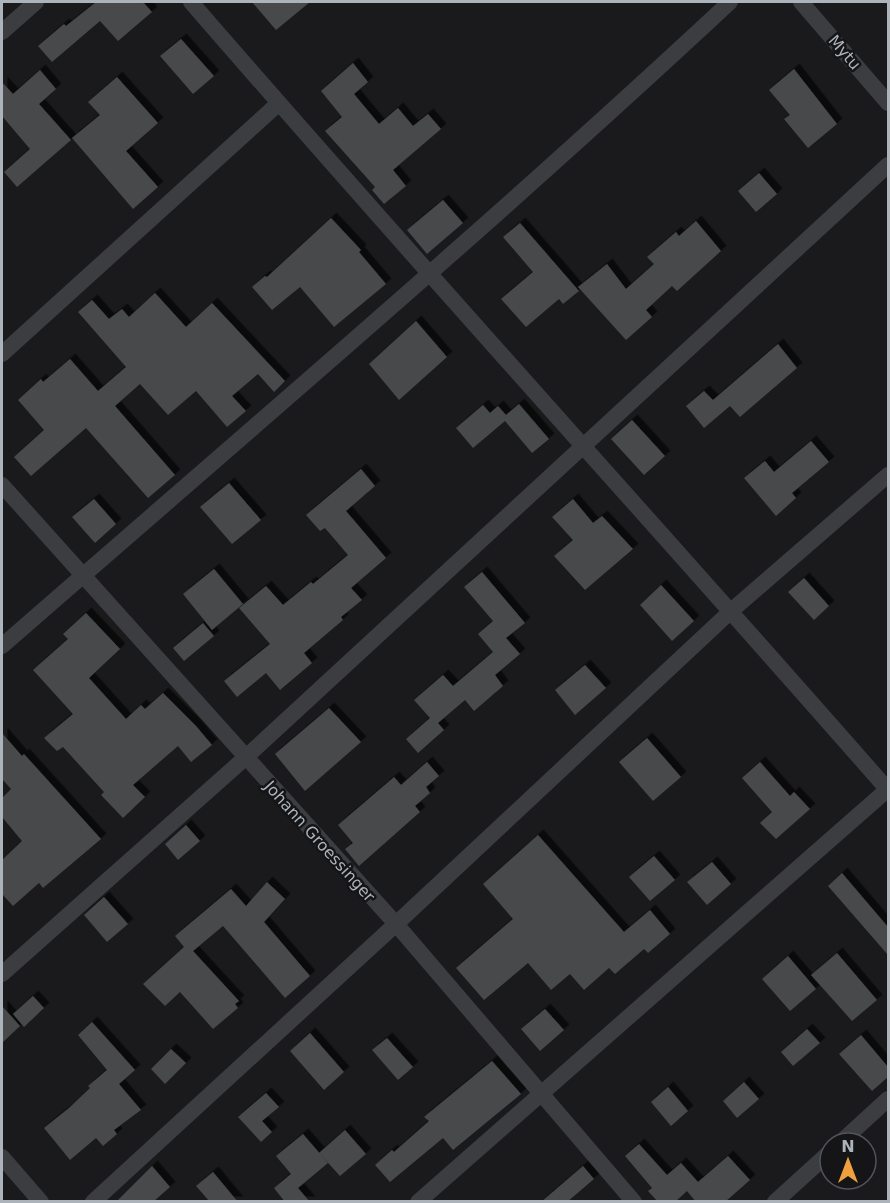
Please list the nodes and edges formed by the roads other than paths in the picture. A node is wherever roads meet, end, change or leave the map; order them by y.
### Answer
1 (36, 2) edge
2 (191, 2) edge
3 (730, 2) edge
4 (801, 2) edge
5 (2, 32) edge
6 (279, 103) junction
7 (888, 103) edge
8 (888, 165) edge
9 (431, 273) junction
10 (2, 354) edge
11 (582, 446) junction
12 (888, 475) edge
13 (2, 485) edge
14 (82, 576) junction
15 (731, 611) junction
16 (2, 646) edge
17 (245, 758) junction
18 (888, 790) edge
19 (396, 924) junction
20 (2, 974) edge
21 (540, 1094) junction
22 (888, 1099) edge
23 (853, 1131) edge
24 (2, 1157) edge
25 (818, 1163) edge
26 (41, 1202) edge
27 (93, 1202) edge
28 (418, 1202) edge
29 (634, 1202) edge
30 (775, 1202) edge

1 - 5 street
2 - 6 street
3 - 9 street
4 - 7 street, Mytu
6 - 9 street
6 - 10 street
8 - 11 street
9 - 11 street
9 - 14 street
11 - 15 street
11 - 17 street
12 - 15 street
13 - 14 street, Johann Groessinger
14 - 16 street
14 - 17 street, Johann Groessinger
15 - 18 street
15 - 19 street
17 - 19 street, Johann Groessinger
17 - 20 street
18 - 21 street
19 - 21 street, Johann Groessinger
19 - 27 street
21 - 28 street
21 - 29 street, Johann Groessinger
22 - 23 street
24 - 26 street
25 - 30 street

